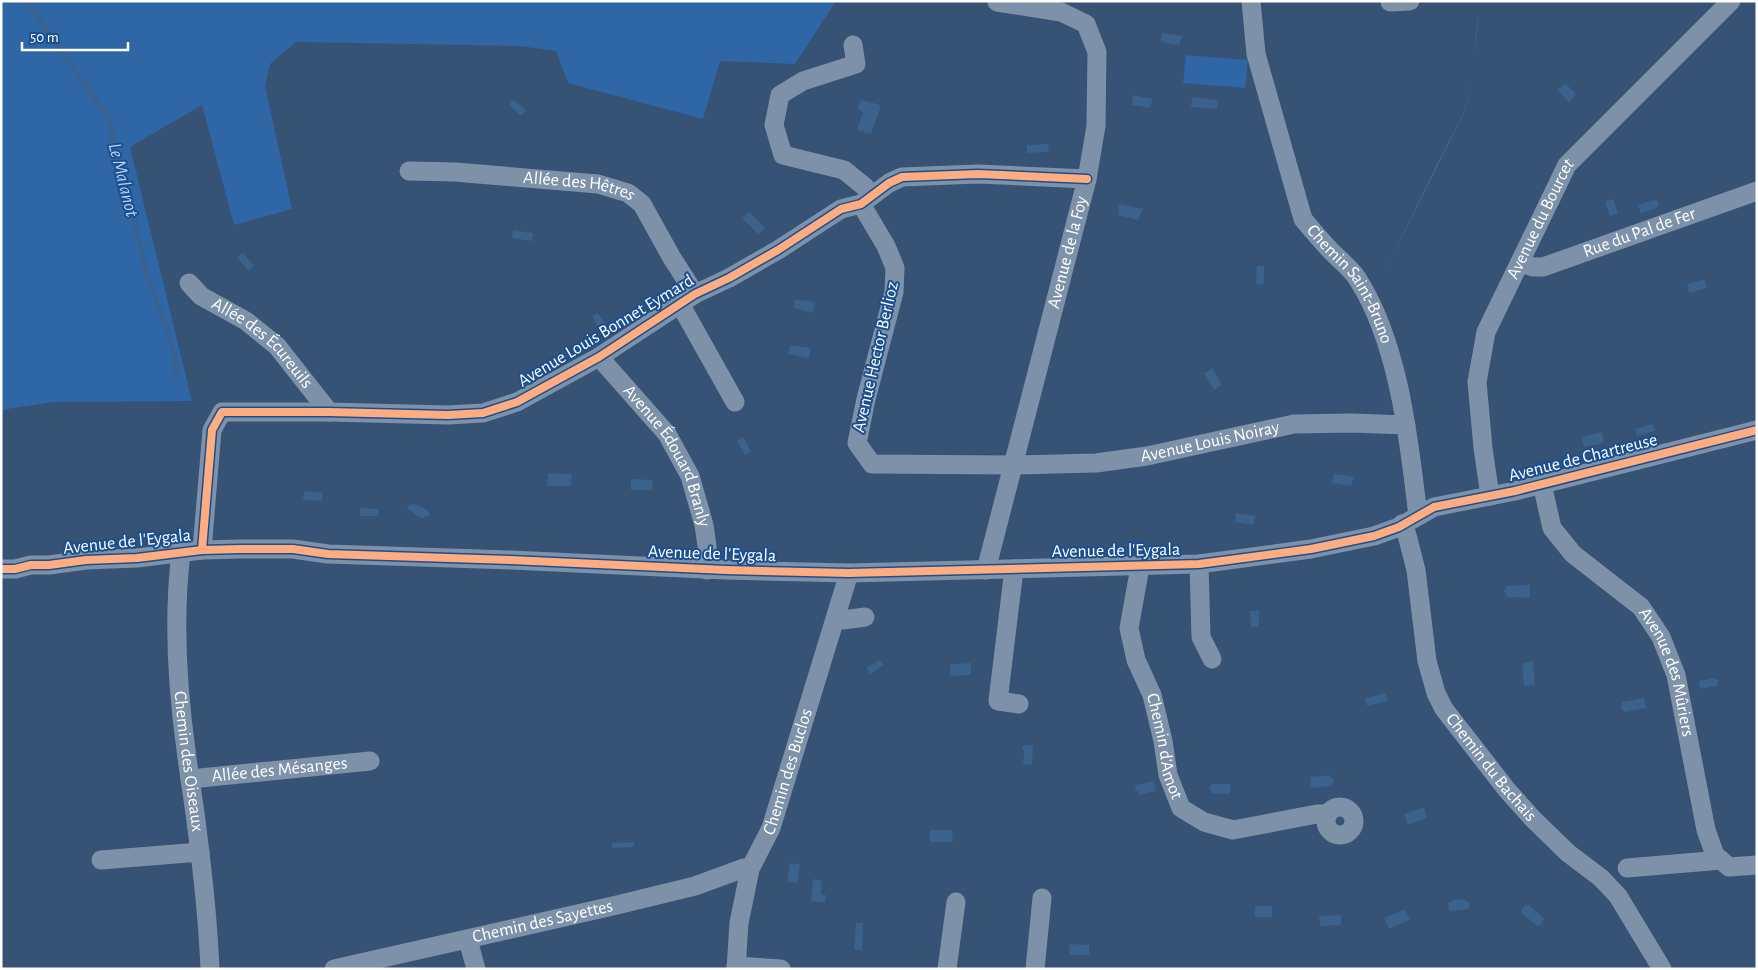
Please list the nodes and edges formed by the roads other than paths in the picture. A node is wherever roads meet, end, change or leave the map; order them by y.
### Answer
1 (1251, 1) edge
2 (1410, 1) edge
3 (997, 2) edge
4 (1390, 2) edge
5 (1730, 2) edge
6 (852, 45) dead end
7 (409, 170) dead end
8 (1087, 179) junction
9 (1757, 191) edge
10 (866, 200) junction
11 (1521, 263) junction
12 (189, 283) dead end
13 (688, 299) junction
14 (599, 357) junction
15 (735, 402) dead end
16 (329, 412) junction
17 (1406, 425) junction
18 (1757, 430) edge
19 (1013, 465) junction
20 (1542, 484) junction
21 (1490, 496) junction
22 (1410, 520) junction
23 (202, 550) junction
24 (181, 553) junction
25 (1, 560) edge
26 (1199, 564) junction
27 (31, 565) junction
28 (1140, 567) junction
29 (1, 569) edge
30 (1014, 569) junction
31 (707, 570) junction
32 (986, 570) junction
33 (849, 573) junction
34 (865, 617) dead end
35 (836, 618) junction
36 (1212, 659) dead end
37 (1019, 704) dead end
38 (370, 761) dead end
39 (190, 779) junction
40 (1328, 814) dead end
41 (200, 852) junction
42 (101, 860) dead end
43 (1721, 860) junction
44 (1757, 865) edge
45 (1627, 868) dead end
46 (750, 869) junction
47 (1042, 898) dead end
48 (956, 902) dead end
49 (468, 940) junction
50 (736, 967) edge
51 (343, 968) edge
52 (210, 969) edge
53 (476, 969) edge
54 (781, 969) edge
55 (947, 969) edge
56 (1035, 969) edge
57 (1662, 969) edge

1 - 17 street, Chemin Saint-Bruno
2 - 4 street
3 - 8 street, Avenue de la Foy
5 - 11 street, Avenue du Bourcet
6 - 10 street
7 - 13 street, Allée des Hêtres
8 - 10 street, Avenue Louis Bonnet Eymard
8 - 19 street, Avenue de la Foy
9 - 11 street, Rue du Pal de Fer
10 - 13 street, Avenue Louis Bonnet Eymard
10 - 19 street, Avenue Hector Berlioz
11 - 21 street, Avenue du Bourcet
12 - 16 street, Allée des Écureuils
13 - 14 street, Avenue Louis Bonnet Eymard
13 - 15 street, Allée des Hêtres
14 - 16 street, Avenue Louis Bonnet Eymard
14 - 31 street, Avenue Édouard Branly
16 - 23 street, Avenue Louis Bonnet Eymard
17 - 19 street, Avenue Louis Noiray
17 - 22 street, Chemin Saint-Bruno
18 - 20 street, Avenue de Chartreuse
19 - 32 street, Avenue de la Foy
20 - 21 street, Avenue de Chartreuse
20 - 43 street, Avenue des Mûriers
21 - 22 street, Avenue de Chartreuse
22 - 26 street, Avenue de l'Eygala
22 - 57 street, Chemin du Bachais
23 - 24 street, Avenue de l'Eygala
23 - 31 street, Avenue de l'Eygala
24 - 27 street, Avenue de l'Eygala
24 - 39 street, Chemin des Oiseaux
25 - 27 street, Avenue de l'Eygala
26 - 28 street, Avenue de l'Eygala
26 - 36 street
27 - 29 street, Avenue de l'Eygala
28 - 30 street, Avenue de l'Eygala
28 - 40 street, Chemin d'Amot
30 - 32 street, Avenue de l'Eygala
30 - 37 street
31 - 33 street, Avenue de l'Eygala
32 - 33 street, Avenue de l'Eygala
33 - 35 street, Chemin des Buclos
34 - 35 street
35 - 46 street, Chemin des Buclos
38 - 39 street, Allée des Mésanges
39 - 41 street, Chemin des Oiseaux
41 - 42 street
41 - 52 street, Chemin des Oiseaux
43 - 44 street
43 - 45 street
46 - 49 street, Chemin des Sayettes
46 - 50 street, Chemin des Buclos
47 - 56 street
48 - 55 street
49 - 51 street, Chemin des Sayettes
49 - 53 street
50 - 54 street

